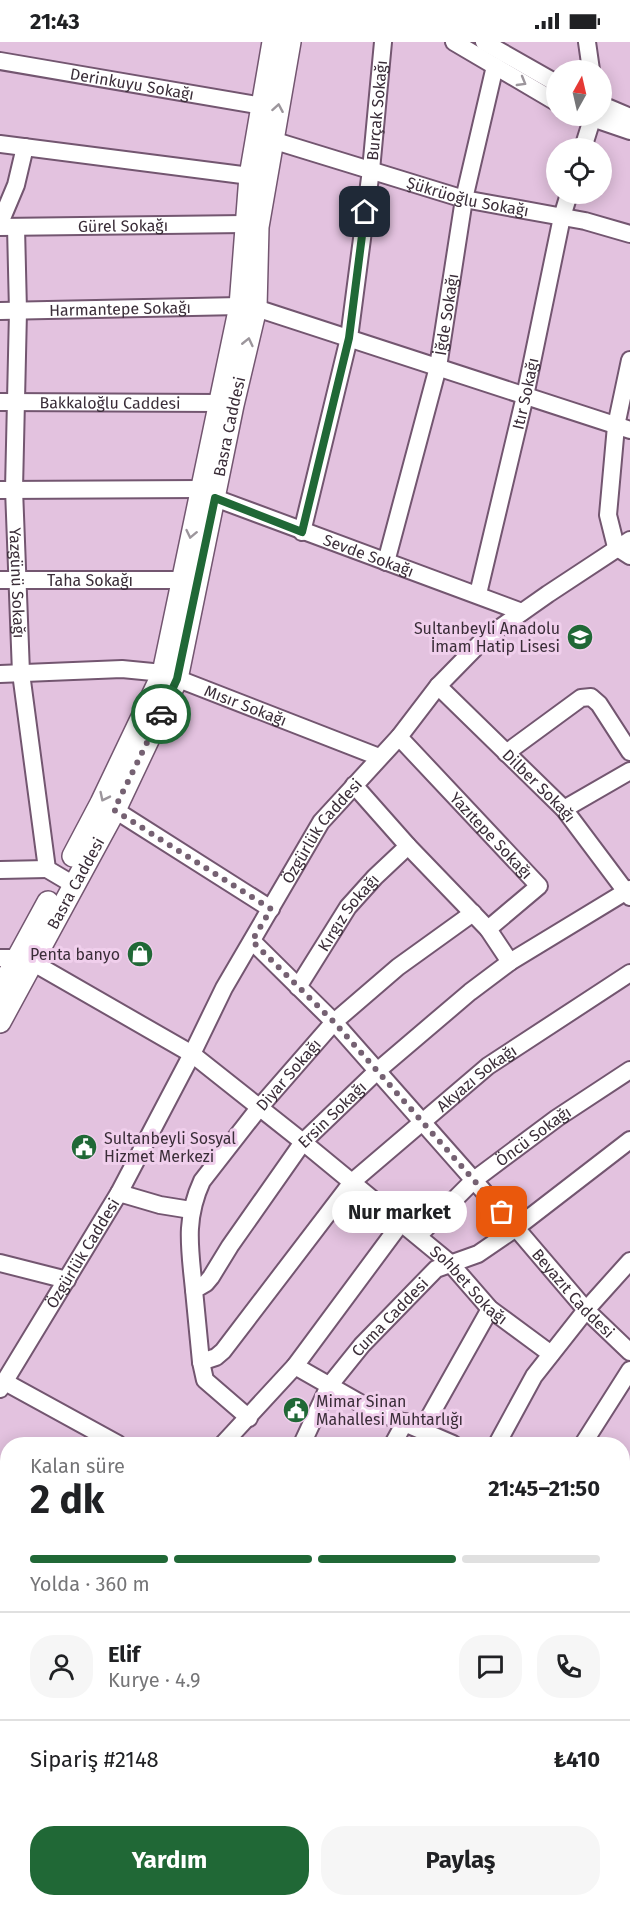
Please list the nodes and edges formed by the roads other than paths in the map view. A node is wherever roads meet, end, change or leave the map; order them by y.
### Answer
1 (273, 42) edge
2 (290, 42) edge
3 (383, 42) edge
4 (454, 42) edge
5 (484, 42) edge
6 (587, 42) edge
7 (590, 60) edge
8 (0, 61) edge
9 (495, 66) junction
10 (546, 77) edge
11 (546, 96) edge
12 (263, 106) junction
13 (612, 116) edge
14 (630, 117) edge
15 (612, 123) edge
16 (630, 132) edge
17 (272, 140) junction
18 (0, 144) edge
19 (25, 147) junction
20 (371, 170) junction
21 (250, 176) junction
22 (464, 199) junction
23 (566, 204) edge
24 (562, 217) junction
25 (245, 224) junction
26 (5, 226) edge
27 (630, 234) edge
28 (248, 307) junction
29 (18, 310) junction
30 (0, 311) edge
31 (349, 338) junction
32 (630, 360) edge
33 (438, 367) junction
34 (525, 396) junction
35 (8, 402) edge
36 (219, 403) junction
37 (623, 428) edge
38 (7, 490) edge
39 (208, 494) junction
40 (302, 532) junction
41 (625, 548) edge
42 (386, 561) junction
43 (8, 580) edge
44 (182, 580) junction
45 (478, 594) junction
46 (522, 612) junction
47 (21, 673) junction
48 (0, 674) edge
49 (170, 676) junction
50 (438, 686) junction
51 (399, 737) junction
52 (630, 752) edge
53 (506, 753) junction
54 (379, 757) junction
55 (630, 771) edge
56 (354, 785) junction
57 (564, 809) junction
58 (114, 810) junction
59 (408, 846) junction
60 (0, 870) edge
61 (61, 877) junction
62 (629, 893) edge
63 (271, 909) junction
64 (473, 913) junction
65 (488, 929) junction
66 (252, 941) junction
67 (16, 959) edge
68 (510, 962) junction
69 (630, 973) edge
70 (298, 987) junction
71 (0, 990) edge
72 (0, 1022) edge
73 (334, 1022) junction
74 (192, 1054) junction
75 (630, 1070) edge
76 (376, 1072) junction
77 (259, 1108) junction
78 (423, 1123) junction
79 (630, 1140) edge
80 (303, 1142) junction
81 (474, 1180) junction
82 (351, 1182) junction
83 (119, 1193) junction
84 (191, 1210) junction
85 (401, 1223) junction
86 (516, 1228) junction
87 (418, 1236) junction
88 (630, 1262) edge
89 (0, 1263) edge
90 (450, 1263) junction
91 (67, 1280) junction
92 (194, 1290) junction
93 (490, 1310) junction
94 (586, 1310) junction
95 (630, 1352) edge
96 (551, 1354) junction
97 (201, 1362) junction
98 (295, 1366) junction
99 (630, 1370) edge
100 (3, 1385) edge
101 (329, 1386) junction
102 (249, 1418) junction
103 (405, 1422) junction
104 (422, 1430) junction
105 (104, 1437) edge
106 (230, 1437) edge
107 (305, 1437) edge
108 (397, 1437) edge
109 (438, 1437) edge
110 (500, 1437) edge
111 (587, 1437) edge

1 - 12 main road, Basra Caddesi
17 -> 2 main road, Basra Caddesi
3 - 20 street, Burçak Sokağı
4 - 9 street
5 - 10 street
6 - 7 street
8 - 12 street, Derinkuyu Sokağı
9 -> 11 street
9 - 22 street, İğde Sokağı
12 - 21 main road, Basra Caddesi
13 - 14 street
15 - 16 street
17 - 20 street, Şükrüoğlu Sokağı
17 - 28 main road, Basra Caddesi
18 - 19 street
19 - 21 street
19 - 26 street
20 - 22 street, Şükrüoğlu Sokağı
20 - 31 street, Burçak Sokağı
21 - 25 main road, Basra Caddesi
22 - 24 street, Şükrüoğlu Sokağı
22 - 33 street, İğde Sokağı
23 - 24 street, Itır Sokağı
24 - 27 street, Şükrüoğlu Sokağı
24 - 34 street, Itır Sokağı
25 - 26 street, Gürel Sokağı
25 - 28 main road, Basra Caddesi
26 - 29 street, Yazgünü Sokağı
28 - 29 street, Harmantepe Sokağı
28 - 31 street, Harmantepe Sokağı
28 - 36 main road, Basra Caddesi
39 -> 28 main road, Basra Caddesi
29 - 30 street, Harmantepe Sokağı
29 - 35 street, Yazgünü Sokağı
31 - 33 street, Harmantepe Sokağı
31 - 40 street, Burçak Sokağı
32 - 37 street
33 - 34 street, Harmantepe Sokağı
33 - 42 street, İğde Sokağı
34 - 37 street, Harmantepe Sokağı
34 - 45 street, Itır Sokağı
35 - 36 street, Bakkaloğlu Caddesi
35 - 38 street, Yazgünü Sokağı
36 - 39 main road, Basra Caddesi
37 - 41 street
38 - 39 street, Sevde Sokağı
38 - 43 street, Yazgünü Sokağı
39 - 40 street, Sevde Sokağı
39 -> 44 main road, Basra Caddesi
39 - 49 main road, Basra Caddesi
40 - 42 street, Sevde Sokağı
41 - 46 street, Özgürlük Caddesi
42 - 45 street, Sevde Sokağı
43 - 44 street, Taha Sokağı
43 - 47 street, Yazgünü Sokağı
44 - 49 main road, Basra Caddesi
45 - 46 street, Sevde Sokağı
46 - 50 street, Özgürlük Caddesi
47 - 48 street, Mısır Sokağı
47 - 49 street, Mısır Sokağı
47 - 61 street, Yazgünü Sokağı
49 - 54 street, Mısır Sokağı
49 - 58 main road, Basra Caddesi
49 -> 61 main road, Basra Caddesi
50 - 51 street, Özgürlük Caddesi
50 - 53 street, Dilber Sokağı
51 - 54 street, Özgürlük Caddesi
51 - 65 street, Yazıtepe Sokağı
52 - 53 street
53 - 57 street, Dilber Sokağı
54 - 56 street, Özgürlük Caddesi
55 - 57 street
56 - 59 street
56 - 63 street, Özgürlük Caddesi
57 - 62 street, Dilber Sokağı
58 - 61 main road, Basra Caddesi
58 - 63 street
59 - 64 street
59 - 70 street, Kırgız Sokağı
60 - 61 street
61 - 67 main road, Basra Caddesi
62 - 68 street, Ersin Sokağı
63 - 66 street, Özgürlük Caddesi
64 - 65 street
64 - 73 street, Diyar Sokağı
65 - 68 street
66 - 70 street, Beyazıt Caddesi
66 - 74 street, Özgürlük Caddesi
67 - 71 main road, Basra Caddesi
67 - 72 main road, Basra Caddesi
67 - 74 street, Sohbet Sokağı
68 - 76 street, Ersin Sokağı
69 - 78 street, Akyazı Sokağı
70 - 73 street, Beyazıt Caddesi
73 - 76 street, Beyazıt Caddesi
73 - 77 street, Diyar Sokağı
74 - 77 street, Sohbet Sokağı
74 - 83 street, Özgürlük Caddesi
75 - 81 street, Öncü Sokağı
76 - 78 street, Beyazıt Caddesi
76 - 80 street, Ersin Sokağı
77 - 80 street, Sohbet Sokağı
77 - 84 street, Diyar Sokağı
78 - 81 street, Beyazıt Caddesi
78 - 82 street, Akyazı Sokağı
79 - 86 street, Cuma Caddesi
80 - 82 street, Sohbet Sokağı
80 - 92 street, Ersin Sokağı
81 - 86 street, Beyazıt Caddesi
81 - 87 street, Öncü Sokağı
82 - 85 street, Sohbet Sokağı
82 - 97 street, Akyazı Sokağı
83 - 84 street
83 - 91 street, Özgürlük Caddesi
84 - 92 street, Diyar Sokağı
85 - 87 street, Sohbet Sokağı
85 - 98 street
86 - 90 street, Cuma Caddesi
86 - 94 street, Beyazıt Caddesi
87 - 90 street, Sohbet Sokağı
88 - 94 street
89 - 91 street
90 - 93 street, Sohbet Sokağı
90 - 101 street, Cuma Caddesi
91 - 100 street, Özgürlük Caddesi
92 - 97 street
93 - 96 street, Sohbet Sokağı
93 - 104 street
94 - 95 street, Beyazıt Caddesi
94 - 96 street
96 - 110 street
97 - 102 street
98 - 101 street
98 - 102 street
99 - 111 street
100 - 105 street
101 - 103 street
101 - 107 street, Cuma Caddesi
102 - 106 street
103 - 104 street
103 - 108 street
104 - 109 street

